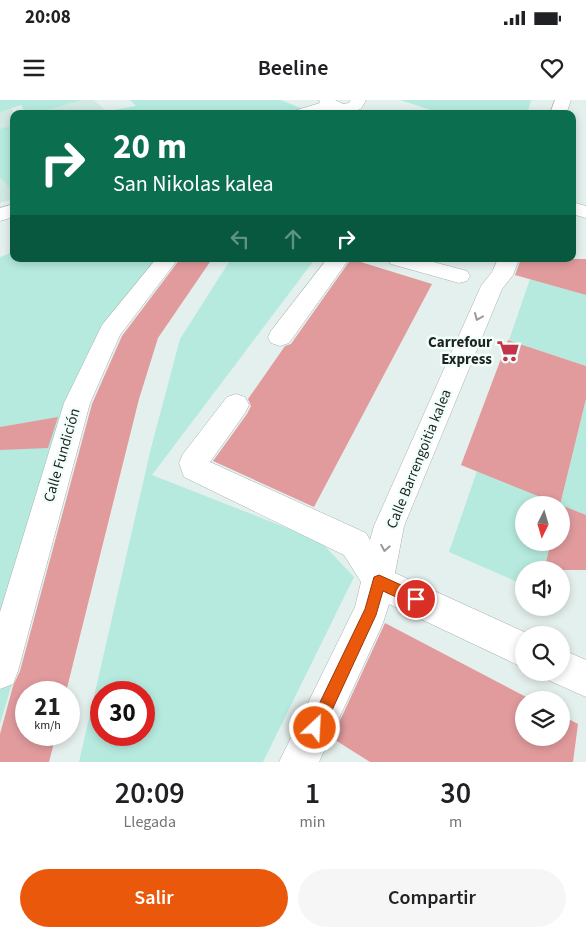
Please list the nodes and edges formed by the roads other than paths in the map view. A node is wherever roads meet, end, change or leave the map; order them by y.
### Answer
1 (328, 102) edge
2 (360, 106) edge
3 (309, 110) edge
4 (165, 262) edge
5 (336, 262) edge
6 (422, 262) edge
7 (507, 262) edge
8 (463, 267) edge
9 (492, 286) junction
10 (280, 337) dead end
11 (236, 405) dead end
12 (379, 582) junction
13 (515, 646) edge
14 (0, 671) edge
15 (570, 672) edge
16 (586, 679) edge
17 (299, 762) edge

1 - 2 street
1 - 3 street
4 - 14 street, Calle Fundición
5 - 10 street
6 - 8 street
7 - 9 street, Calle Barrengoitia kalea
8 - 9 street
9 -> 12 street, Calle Barrengoitia kalea
11 - 12 street
12 - 13 street
12 - 17 street, Calle Barrengoitia kalea
15 - 16 street

